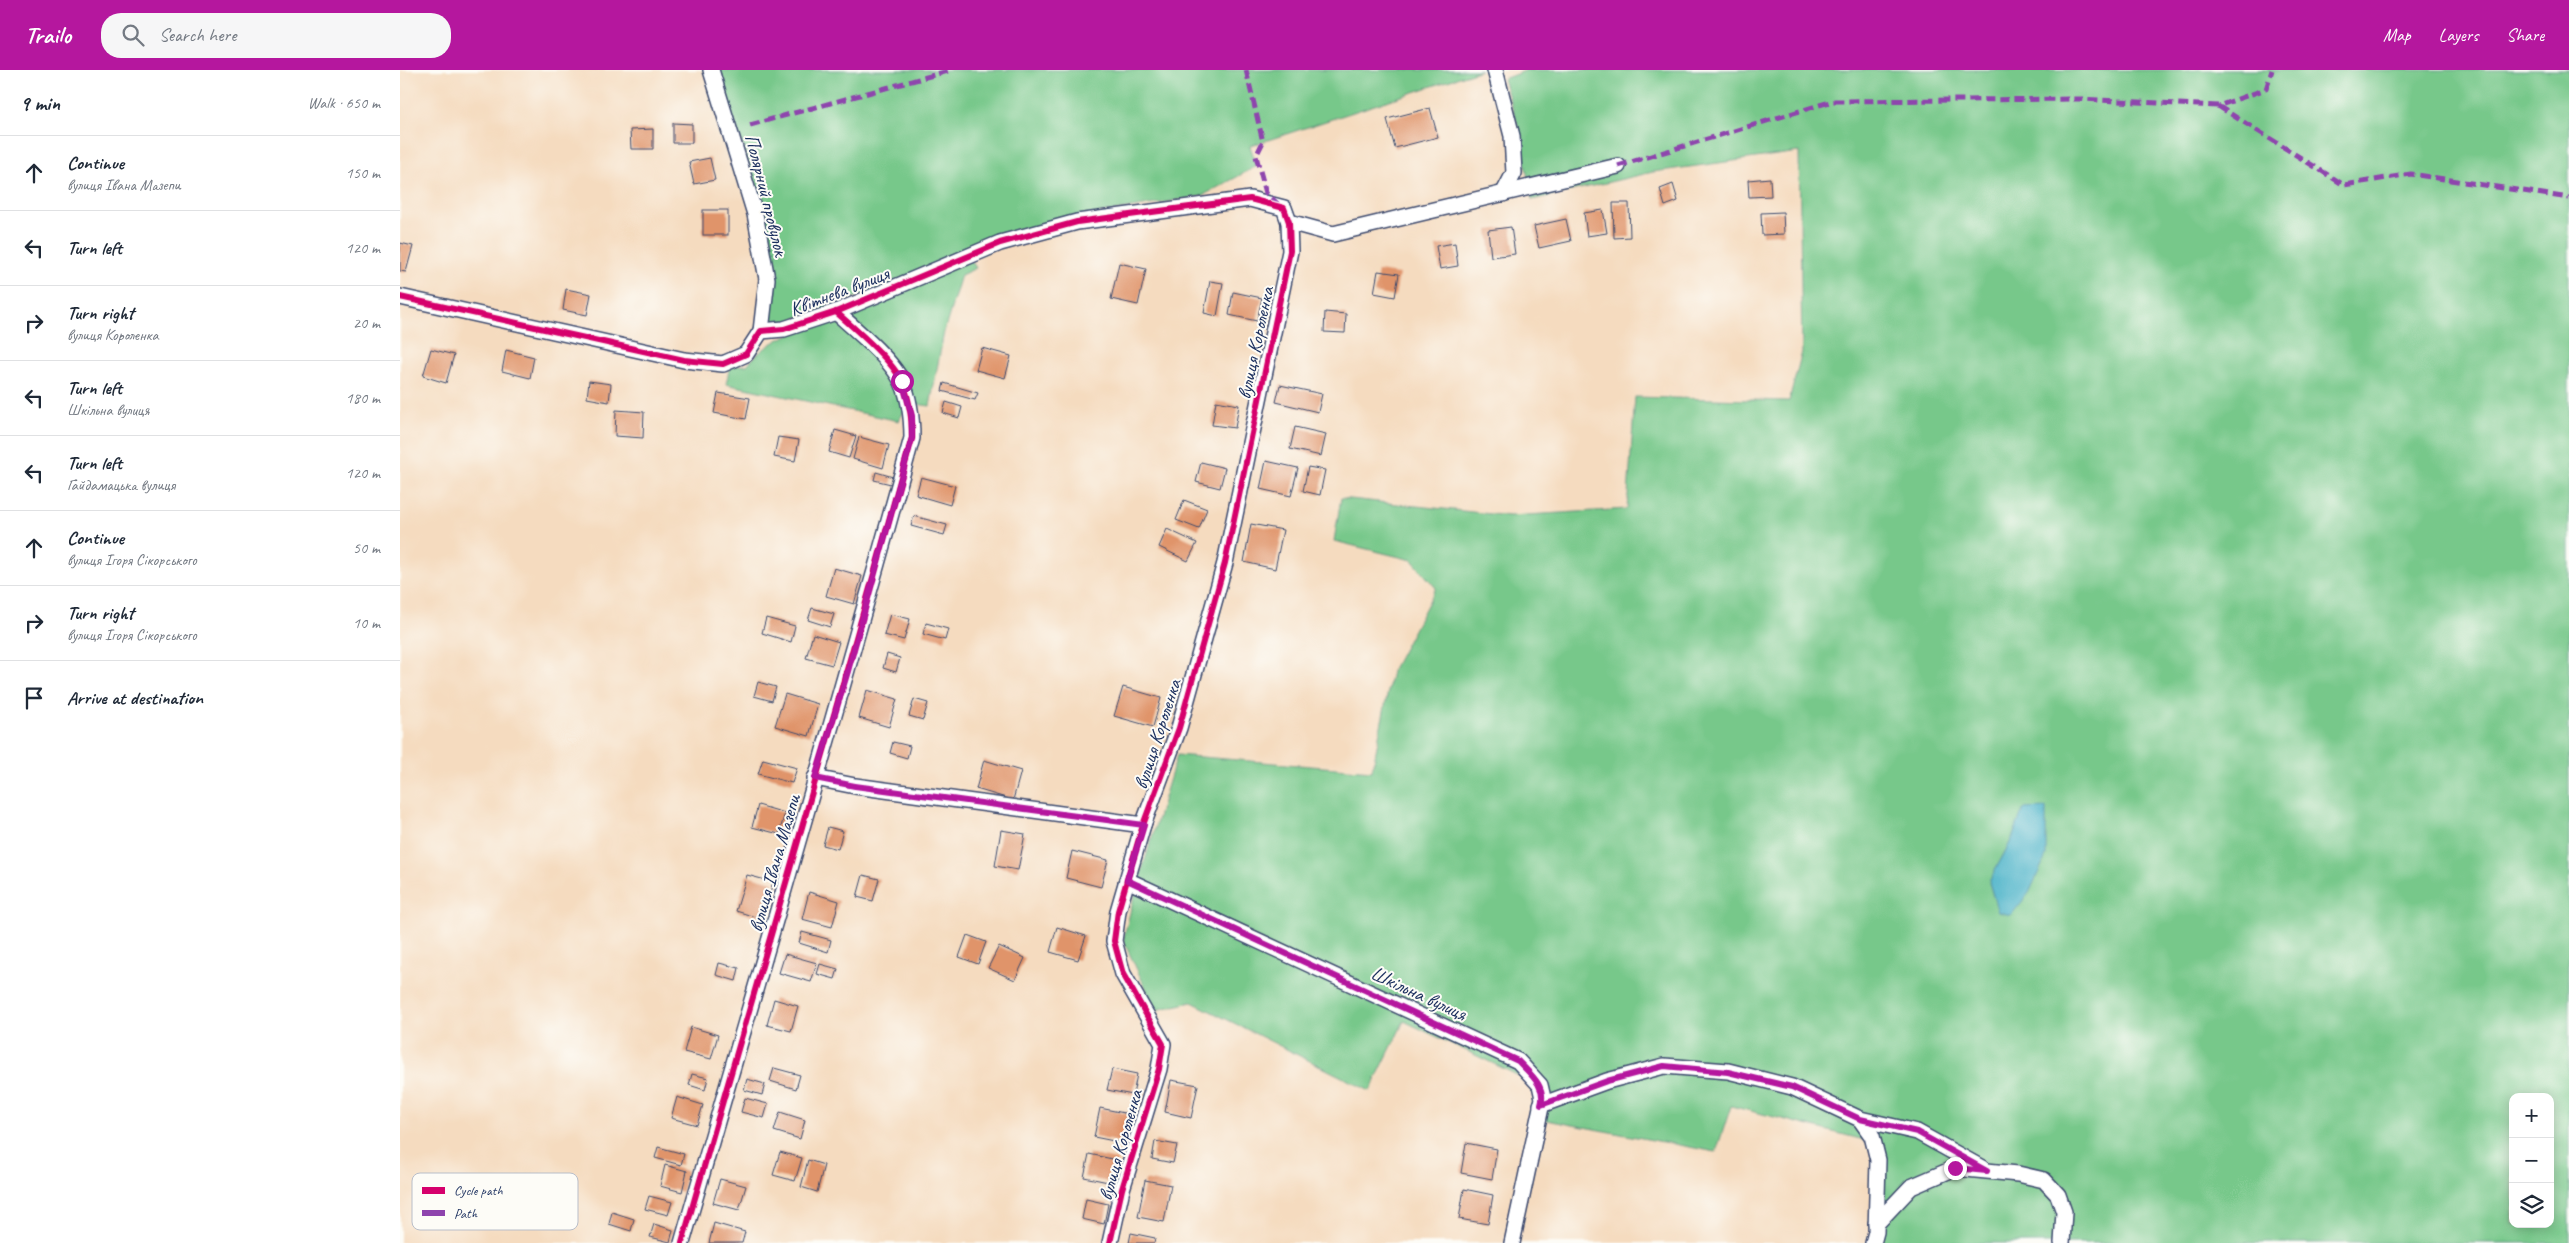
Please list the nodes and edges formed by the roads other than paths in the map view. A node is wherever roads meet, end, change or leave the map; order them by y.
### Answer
1 (711, 70) edge
2 (1494, 70) edge
3 (1618, 166) dead end
4 (1503, 194) junction
5 (1289, 222) junction
6 (400, 297) edge
7 (836, 312) junction
8 (761, 331) junction
9 (815, 778) junction
10 (1144, 825) junction
11 (1127, 880) junction
12 (1541, 1105) junction
13 (1860, 1119) junction
14 (1987, 1171) junction
15 (1876, 1224) junction
16 (682, 1243) edge
17 (1110, 1243) edge
18 (1512, 1243) edge
19 (1873, 1243) edge
20 (2062, 1243) edge

1 - 8 street, Полярний провулок
2 - 4 street
3 - 4 street
4 - 5 street
5 - 7 street, Квітнева вулиця
5 - 10 street, вулиця Короленка
6 - 8 street
7 - 8 street, Квітнева вулиця
7 - 9 street, вулиця Івана Мазепи
9 - 10 street
9 - 16 street, вулиця Івана Мазепи
10 - 11 street, вулиця Короленка
11 - 12 street, Шкільна вулиця
11 - 17 street, вулиця Короленка
12 - 13 street
12 - 18 street, Шкільна вулиця
13 - 14 street
13 - 15 street
14 - 15 street
14 - 20 street
15 - 19 street

